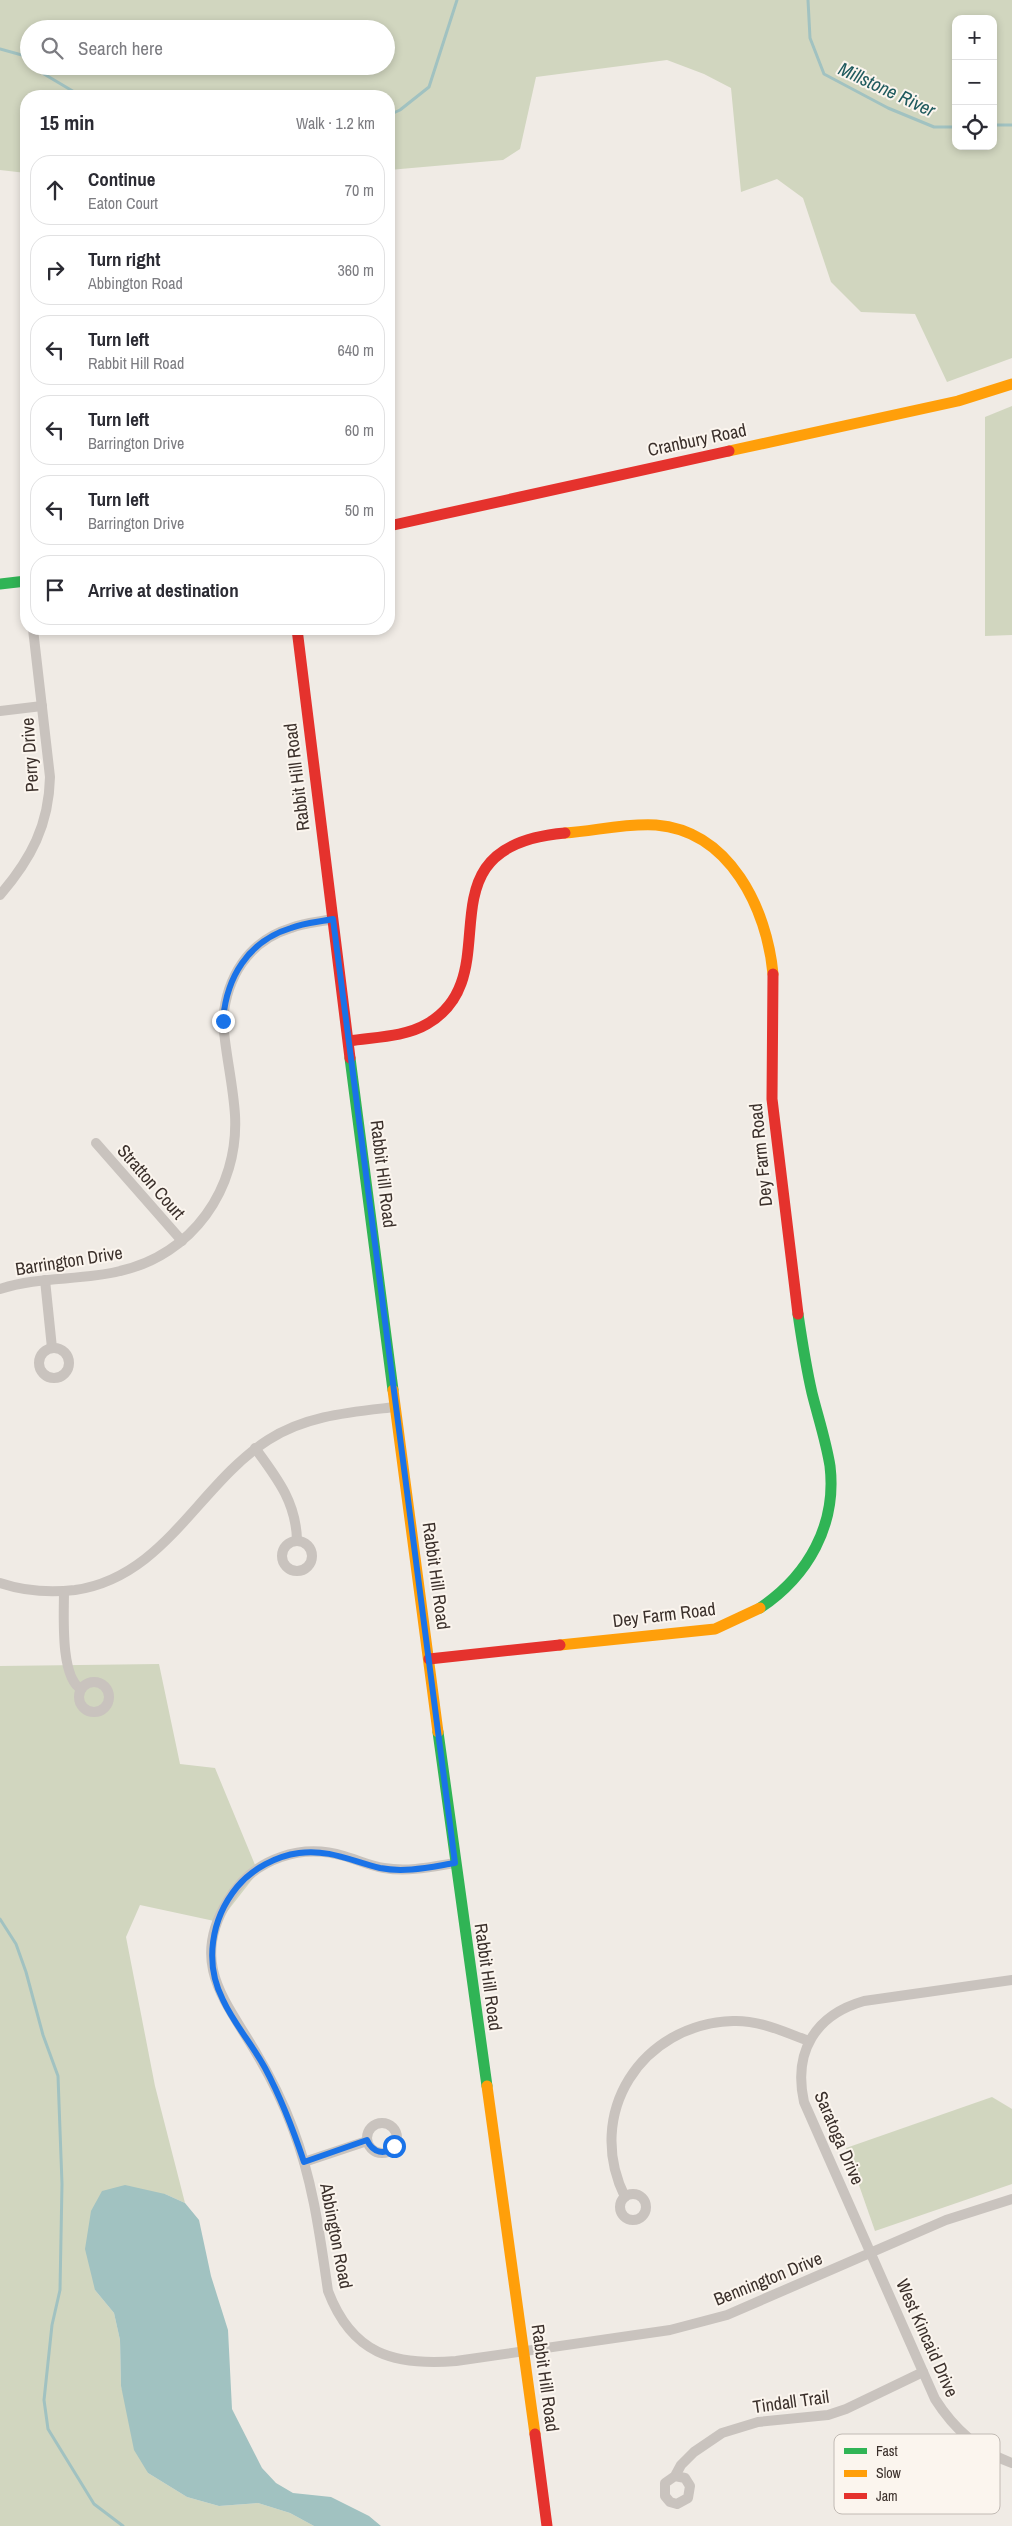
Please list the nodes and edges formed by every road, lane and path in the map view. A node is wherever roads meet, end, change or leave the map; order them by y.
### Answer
1 (1012, 384) edge
2 (395, 525) edge
3 (20, 581) edge
4 (0, 584) edge
5 (34, 635) edge
6 (298, 635) edge
7 (42, 706) junction
8 (0, 711) edge
9 (0, 895) edge
10 (333, 919) junction
11 (348, 1041) junction
12 (96, 1143) dead end
13 (182, 1241) junction
14 (45, 1280) junction
15 (0, 1289) edge
16 (52, 1348) dead end
17 (396, 1407) junction
18 (255, 1448) junction
19 (297, 1540) dead end
20 (0, 1583) edge
21 (64, 1591) junction
22 (429, 1659) junction
23 (81, 1690) dead end
24 (455, 1863) junction
25 (1012, 1980) edge
26 (809, 2041) junction
27 (367, 2140) dead end
28 (304, 2162) junction
29 (625, 2197) dead end
30 (1012, 2199) edge
31 (872, 2253) junction
32 (525, 2351) junction
33 (923, 2372) junction
34 (963, 2434) edge
35 (1000, 2458) edge
36 (1012, 2463) edge
37 (675, 2476) dead end
38 (547, 2526) edge

1 - 2 street, Cranbury Road
3 - 4 street
5 - 7 street, Perry Drive
6 - 10 street, Rabbit Hill Road
7 - 8 street
7 - 9 street, Perry Drive
10 - 11 street, Rabbit Hill Road
10 - 13 street, Barrington Drive
11 - 17 street, Rabbit Hill Road
11 - 22 street, Dey Farm Road
12 - 13 street, Stratton Court
13 - 14 street, Barrington Drive
14 - 15 street, Barrington Drive
14 - 16 street
17 - 18 street
17 - 22 street, Rabbit Hill Road
18 - 19 street
18 - 21 street
20 - 21 street
21 - 23 street
22 - 24 street, Rabbit Hill Road
24 - 28 street, Abbington Road
24 - 32 street, Rabbit Hill Road
25 - 26 street, Saratoga Drive
26 - 29 street
26 - 31 street, Saratoga Drive
27 - 28 street
28 - 32 street, Abbington Road
30 - 31 street, Bennington Drive
31 - 32 street, Bennington Drive
31 - 33 street, West Kincaid Drive
32 - 38 street, Rabbit Hill Road
33 - 34 street, West Kincaid Drive
33 - 37 street, Tindall Trail
35 - 36 street, West Kincaid Drive

